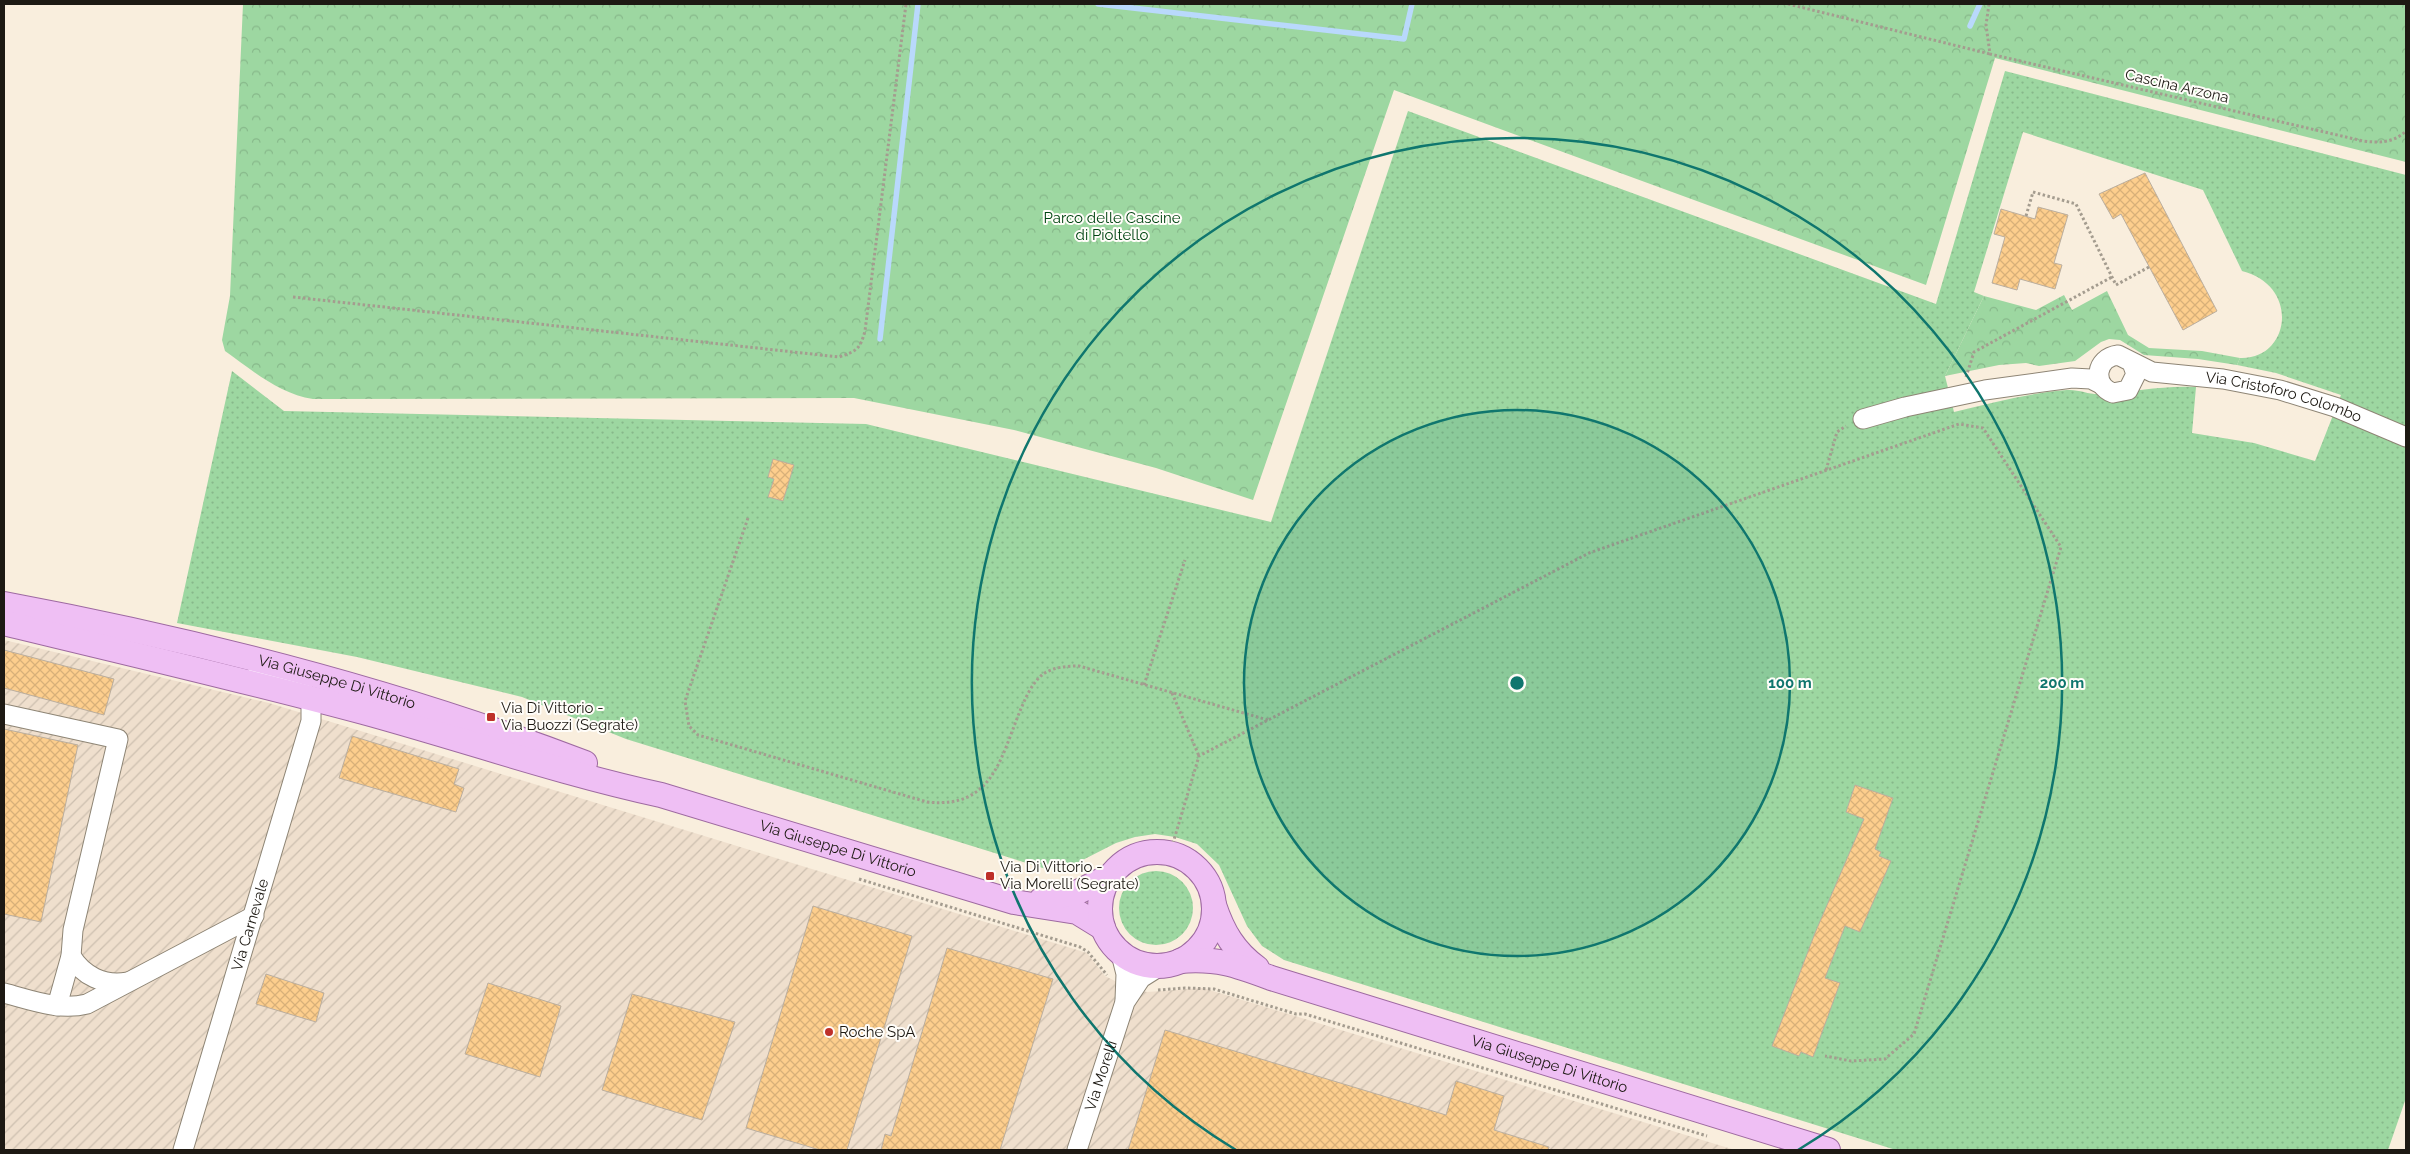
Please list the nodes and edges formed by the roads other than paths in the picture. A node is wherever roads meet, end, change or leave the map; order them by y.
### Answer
1 (2132, 363) junction
2 (2101, 364) junction
3 (2159, 373) junction
4 (2072, 378) junction
5 (2101, 384) junction
6 (2132, 386) junction
7 (1863, 419) road end
8 (2406, 437) edge
9 (4, 604) edge
10 (4, 623) edge
11 (104, 625) junction
12 (311, 699) junction
13 (4, 714) edge
14 (661, 795) junction
15 (1110, 876) junction
16 (1014, 902) junction
17 (1214, 905) junction
18 (254, 916) junction
19 (1103, 928) junction
20 (1121, 954) junction
21 (71, 956) junction
22 (1170, 964) junction
23 (1271, 978) junction
24 (128, 982) junction
25 (1128, 992) junction
26 (4, 994) edge
27 (57, 1006) junction
28 (183, 1150) edge
29 (1078, 1150) edge
30 (1828, 1150) edge

1 - 2 street, Via Cristoforo Colombo
1 - 3 street, Via Cristoforo Colombo
1 - 6 street
2 - 4 street, Via Cristoforo Colombo
2 - 5 street
3 - 6 street, Via Cristoforo Colombo
3 - 8 street, Via Cristoforo Colombo
4 - 5 street, Via Cristoforo Colombo
4 - 7 street, Via Cristoforo Colombo
5 - 6 street, Via Cristoforo Colombo
9 - 11 main road, Via Giuseppe Di Vittorio
10 - 12 main road, Via Giuseppe Di Vittorio
11 - 12 street
11 - 14 main road, Via Giuseppe Di Vittorio
12 - 14 main road, Via Giuseppe Di Vittorio
12 - 18 street, Via Carnevale
13 - 21 street
14 - 16 main road, Via Giuseppe Di Vittorio
15 - 16 main road, Via Giuseppe Di Vittorio
15 - 17 main road
15 - 19 main road
16 - 19 main road, Via Giuseppe Di Vittorio
17 - 22 main road
17 - 23 main road, Via Giuseppe Di Vittorio
18 - 24 street
18 - 28 street, Via Carnevale
19 - 20 main road
20 - 22 main road
20 - 25 street, Via Morelli
21 - 24 street
21 - 27 street
22 - 23 main road, Via Giuseppe Di Vittorio
22 - 25 street
23 - 30 main road, Via Giuseppe Di Vittorio
24 - 27 street
25 - 29 street, Via Morelli
26 - 27 street

